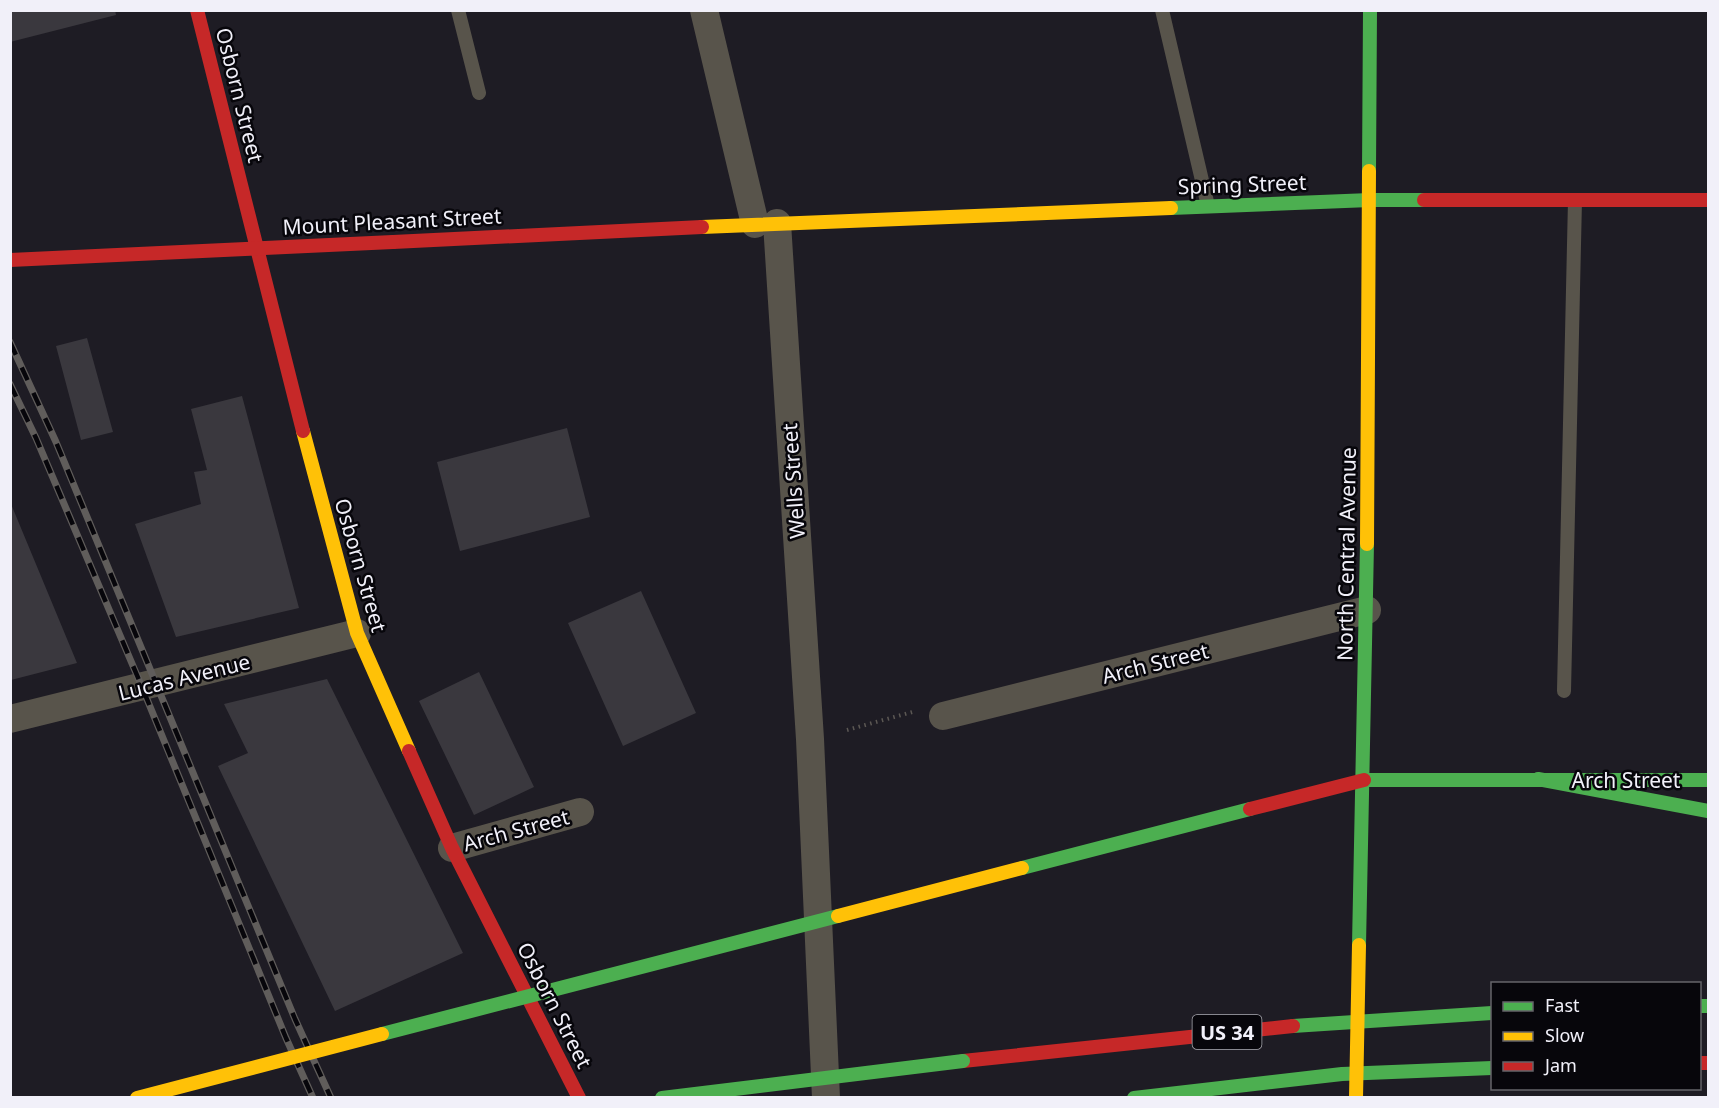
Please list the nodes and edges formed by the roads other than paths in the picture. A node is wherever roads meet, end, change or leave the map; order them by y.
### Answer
1 (197, 10) edge
2 (458, 10) edge
3 (704, 10) edge
4 (1162, 10) edge
5 (1370, 10) edge
6 (479, 93) dead end
7 (1370, 200) junction
8 (1575, 200) junction
9 (1708, 200) edge
10 (1208, 206) junction
11 (766, 223) junction
12 (10, 260) edge
13 (1367, 610) junction
14 (357, 633) junction
15 (1564, 691) dead end
16 (932, 713) road end
17 (10, 719) edge
18 (1538, 779) junction
19 (1364, 780) junction
20 (1708, 780) edge
21 (1708, 811) edge
22 (580, 812) dead end
23 (452, 848) junction
24 (1491, 1013) edge
25 (1491, 1068) edge
26 (137, 1098) edge
27 (579, 1098) edge
28 (662, 1098) edge
29 (826, 1098) edge
30 (1134, 1098) edge
31 (1356, 1098) edge

1 - 14 main road, Osborn Street
2 - 6 lane
3 - 11 street, Wells Street
4 - 10 lane
5 - 7 main road, North Central Avenue
7 - 8 main road, Spring Street
7 - 10 main road, Spring Street
7 - 13 main road, North Central Avenue
8 - 9 main road, Spring Street
8 - 15 lane
10 - 11 main road, Spring Street
11 - 12 main road, Mount Pleasant Street, bridge
11 - 29 street, Wells Street
13 - 16 street, Arch Street
13 - 19 main road, North Central Avenue
14 - 17 street, Lucas Avenue
14 - 23 main road, Osborn Street
18 - 19 main road, Arch Street
18 - 20 main road, Arch Street
18 - 21 main road
19 - 26 main road, Arch Street, bridge
19 - 31 main road, North Central Avenue, bridge
22 - 23 street, Arch Street
23 - 27 main road, Osborn Street
24 - 28 main road, US 34, bridge
25 - 30 main road

